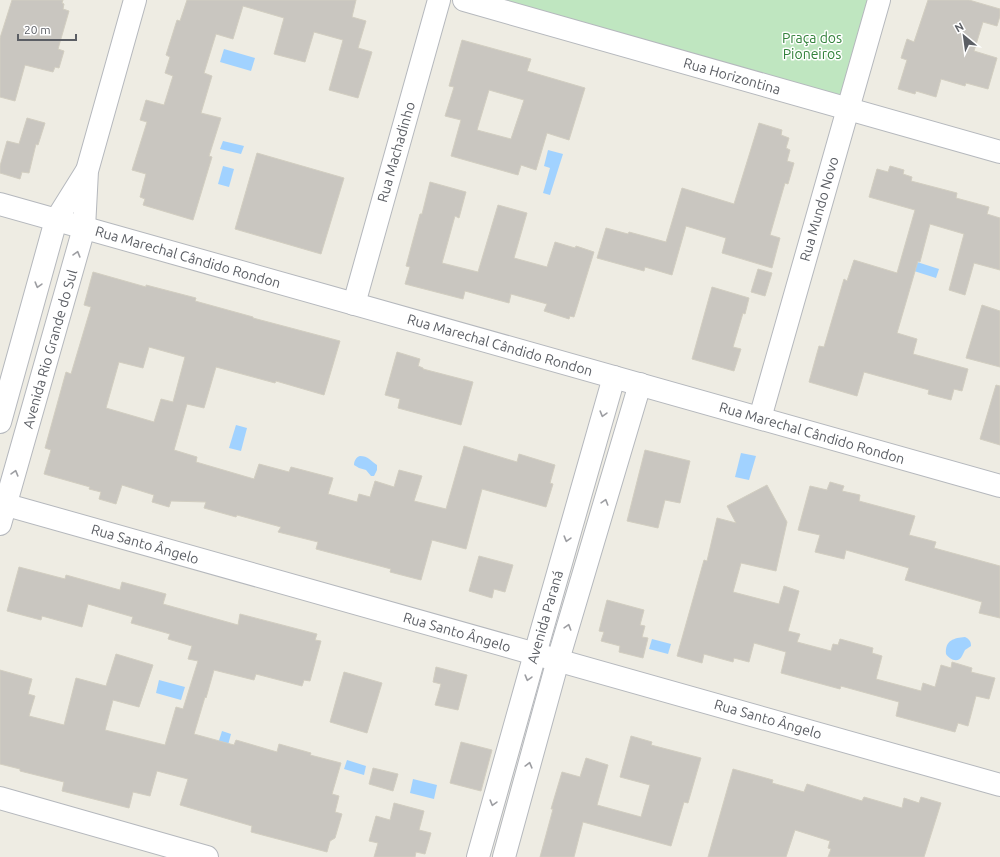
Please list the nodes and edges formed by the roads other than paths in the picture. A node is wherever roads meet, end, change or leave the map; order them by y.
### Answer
1 (135, 0) edge
2 (439, 0) edge
3 (464, 0) edge
4 (879, 0) edge
5 (848, 109) junction
6 (1000, 152) edge
7 (86, 171) junction
8 (0, 204) edge
9 (56, 220) junction
10 (84, 228) junction
11 (354, 304) junction
12 (614, 377) junction
13 (640, 384) junction
14 (760, 418) junction
15 (0, 422) edge
16 (1000, 486) edge
17 (2, 510) edge
18 (535, 654) junction
19 (558, 660) junction
20 (1000, 785) edge
21 (0, 798) edge
22 (206, 857) edge
23 (478, 857) edge
24 (504, 857) edge

1 - 7 street, Avenida Rio Grande do Sul
2 - 11 street, Rua Machadinho
3 - 5 street, Rua Horizontina
4 - 5 street, Rua Mundo Novo
5 - 6 street, Rua Horizontina
5 - 14 street, Rua Mundo Novo
7 - 9 street, Avenida Rio Grande do Sul
7 - 10 street, Avenida Rio Grande do Sul
8 - 9 street, Rua Marechal Cândido Rondon
9 - 10 street, Rua Marechal Cândido Rondon
9 -> 15 street, Avenida Rio Grande do Sul
10 - 11 street, Rua Marechal Cândido Rondon
17 -> 10 street, Avenida Rio Grande do Sul
11 - 12 street, Rua Marechal Cândido Rondon
12 - 13 street, Rua Marechal Cândido Rondon
12 -> 18 street, Avenida Paraná
13 - 14 street, Rua Marechal Cândido Rondon
19 -> 13 street, Avenida Paraná
14 - 16 street, Rua Marechal Cândido Rondon
17 - 18 street, Rua Santo Ângelo
18 - 19 street, Rua Santo Ângelo
18 -> 23 street, Avenida Paraná
19 - 20 street, Rua Santo Ângelo
24 -> 19 street, Avenida Paraná
21 - 22 street

